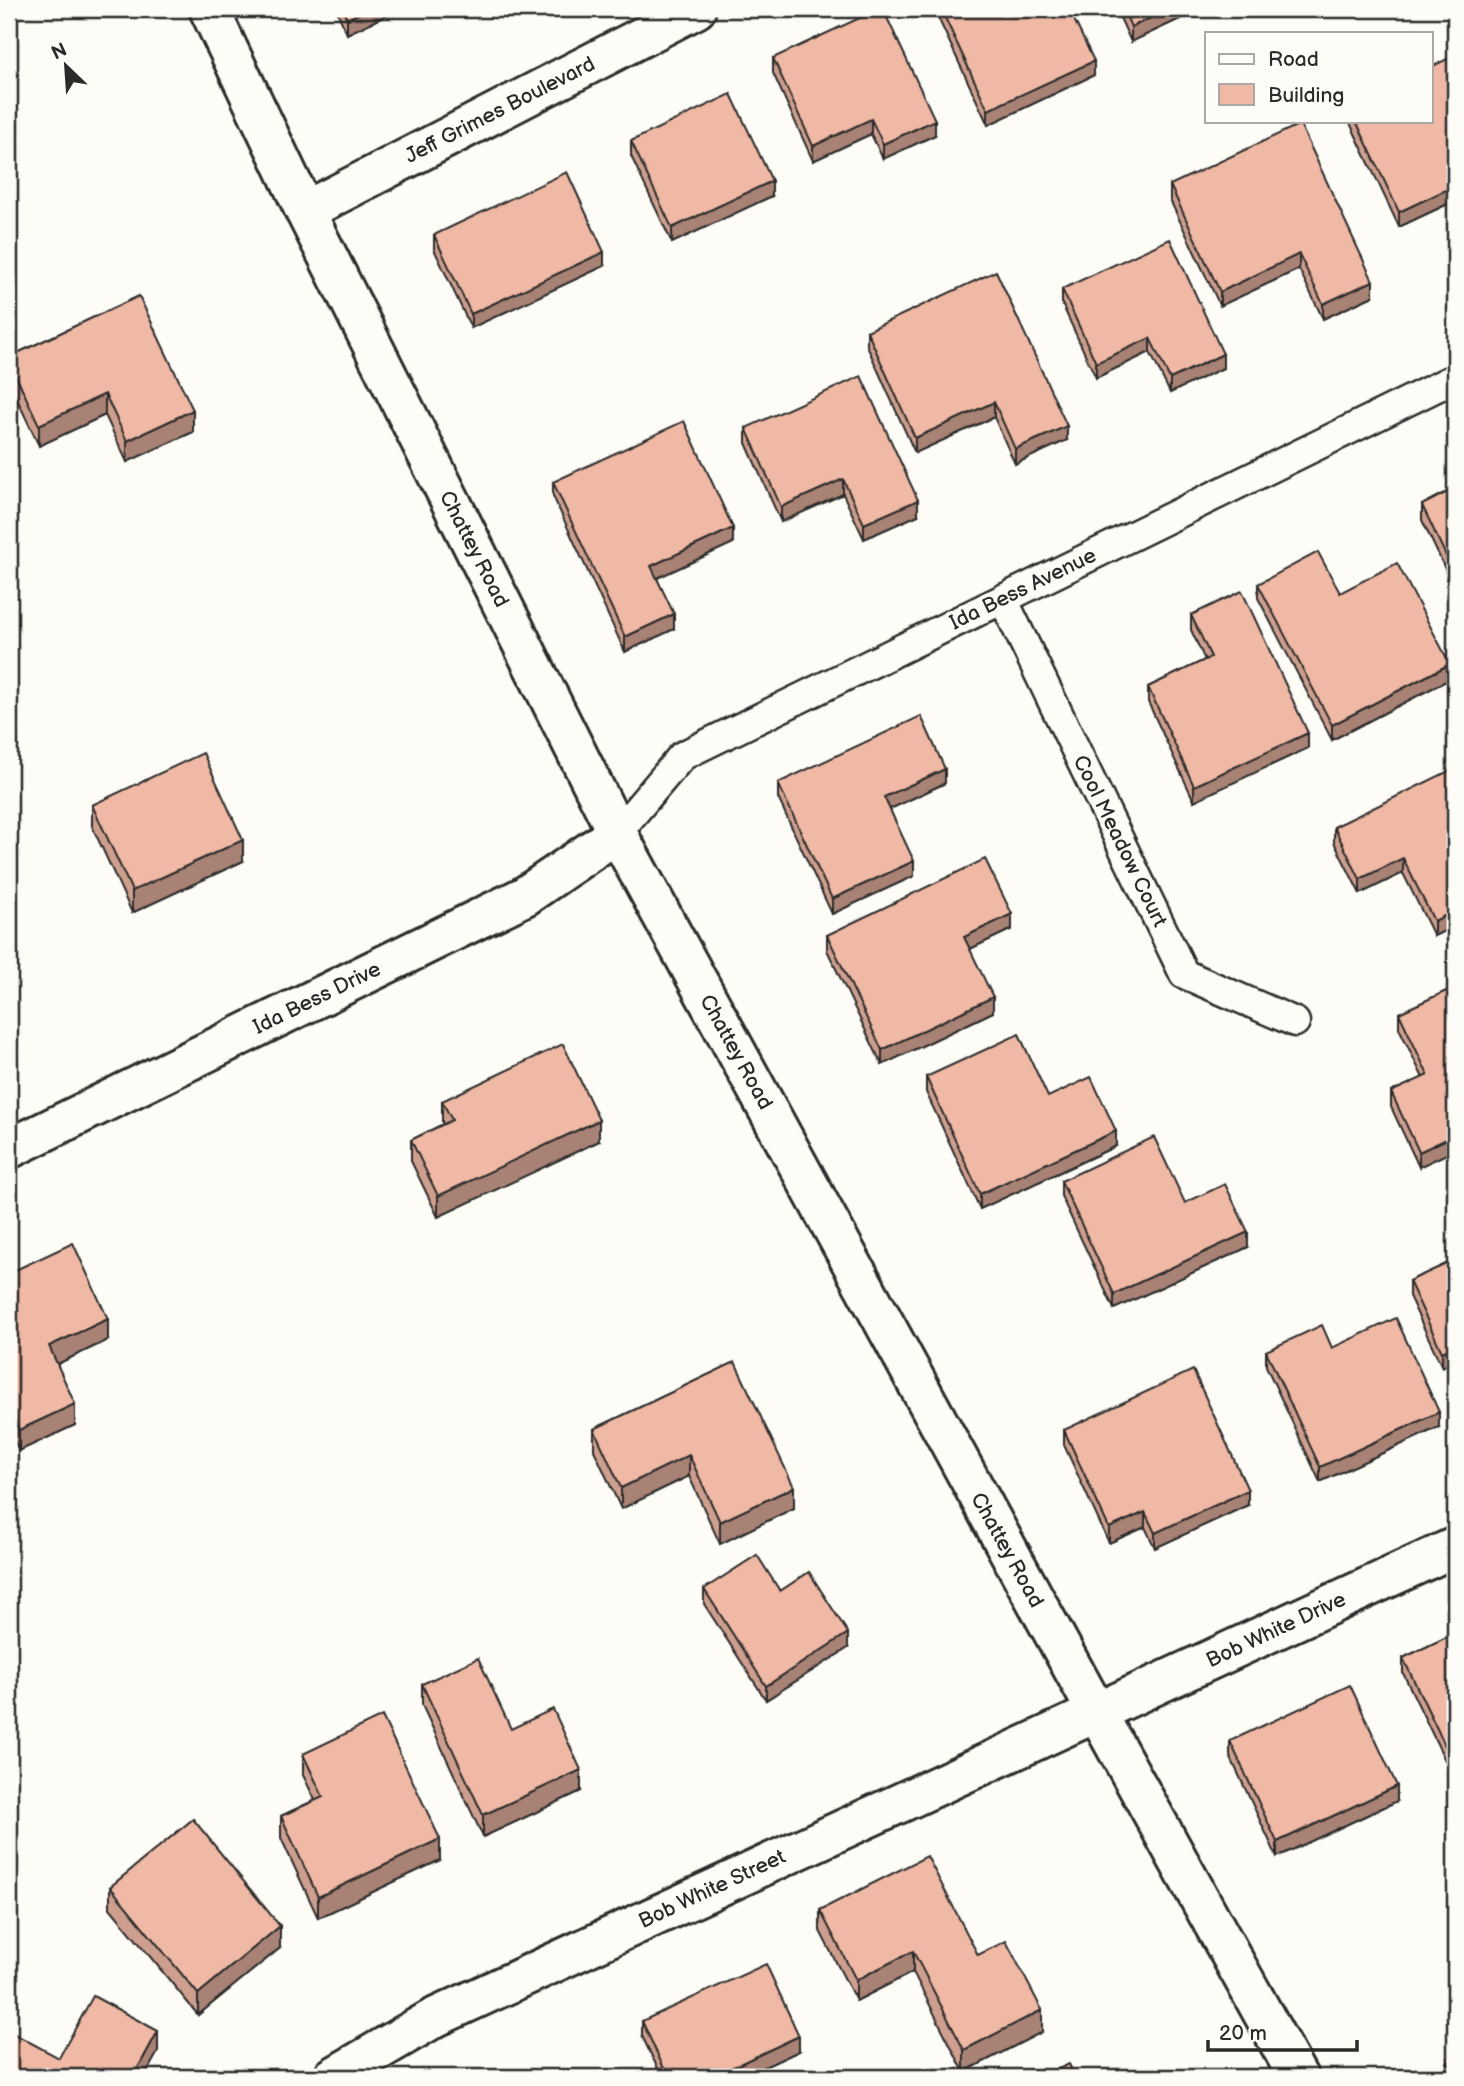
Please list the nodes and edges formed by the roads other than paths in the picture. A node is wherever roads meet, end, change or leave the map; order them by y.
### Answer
1 (209, 9) edge
2 (696, 9) edge
3 (305, 211) junction
4 (1455, 378) edge
5 (1003, 599) junction
6 (617, 833) junction
7 (1295, 1022) dead end
8 (9, 1149) edge
9 (1455, 1547) edge
10 (1097, 1713) junction
11 (333, 2077) edge
12 (1298, 2077) edge

1 - 3 street, Chattey Road
2 - 3 street, Jeff Grimes Boulevard
3 - 6 street, Chattey Road
4 - 5 lane, Ida Bess Avenue
5 - 6 lane, Ida Bess Avenue
5 - 7 lane, Cool Meadow Court
6 - 8 street, Ida Bess Drive
6 - 10 street, Chattey Road
9 - 10 street, Bob White Drive
10 - 11 street, Bob White Street
10 - 12 street, Chattey Road

